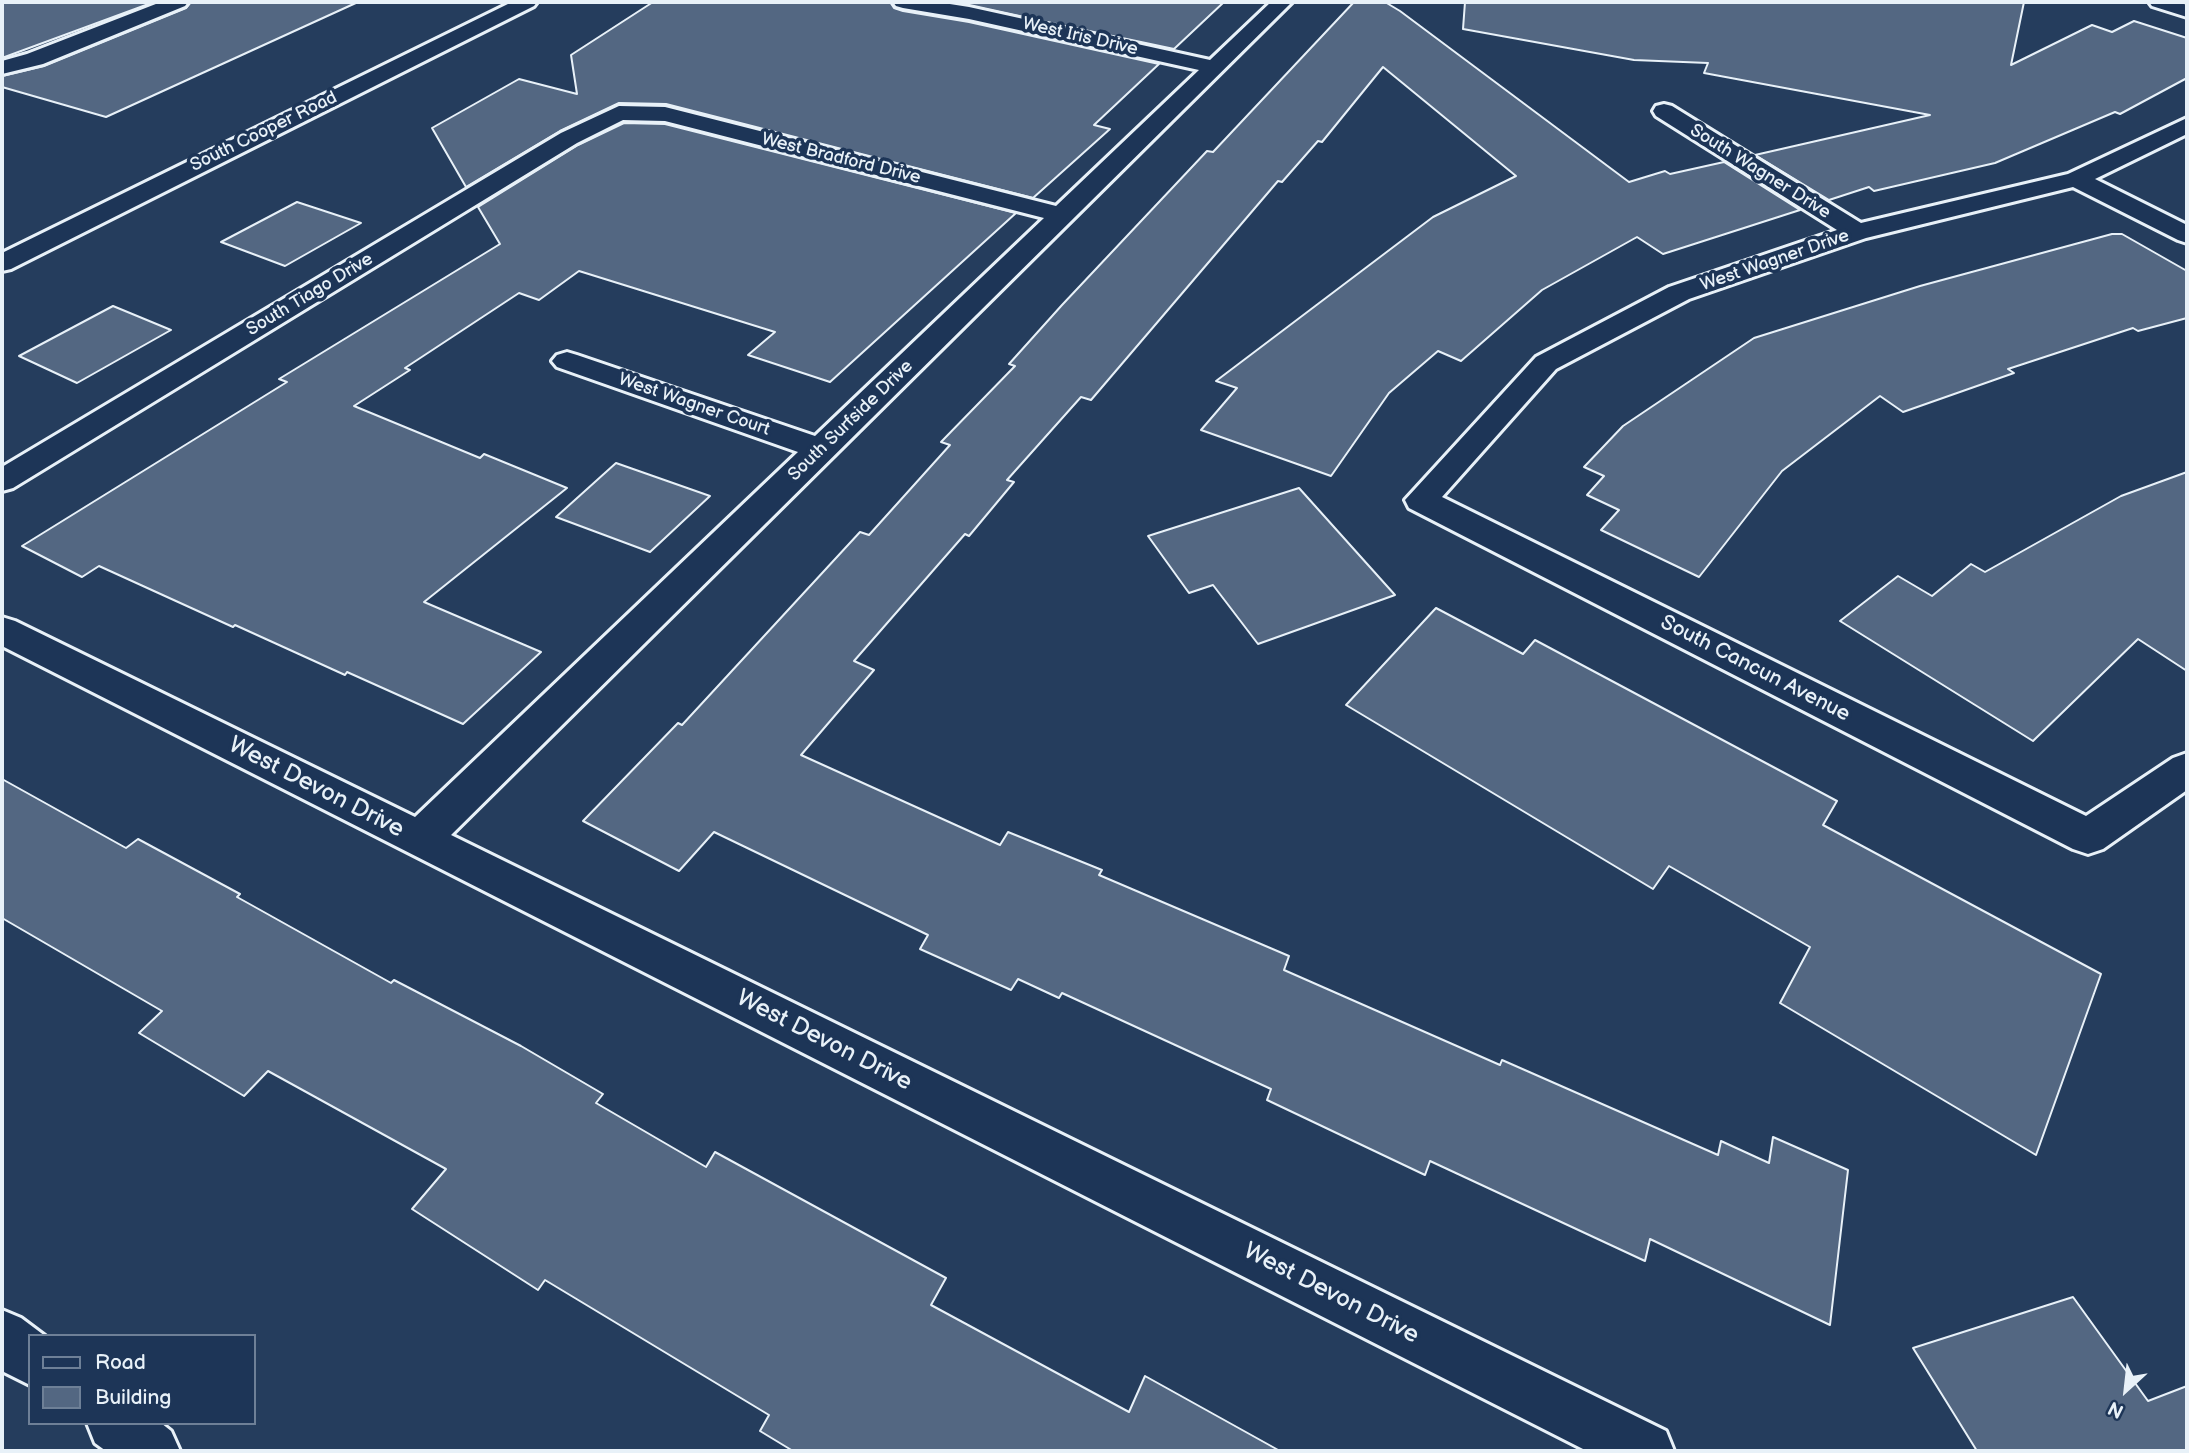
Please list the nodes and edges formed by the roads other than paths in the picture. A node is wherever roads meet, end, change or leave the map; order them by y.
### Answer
1 (177, 2) edge
2 (527, 2) edge
3 (903, 2) edge
4 (1282, 2) edge
5 (2159, 2) edge
6 (2187, 11) edge
7 (1215, 67) junction
8 (2, 68) edge
9 (1664, 111) dead end
10 (620, 113) joint
11 (2187, 125) edge
12 (2076, 179) junction
13 (1062, 215) junction
14 (1857, 232) junction
15 (2187, 235) edge
16 (2, 263) edge
17 (567, 361) dead end
18 (822, 449) junction
19 (2, 481) edge
20 (1422, 500) joint
21 (2, 630) edge
22 (2187, 769) edge
23 (419, 839) junction
24 (2, 1337) edge
25 (28, 1356) edge
26 (118, 1425) edge
27 (152, 1451) edge
28 (1646, 1451) edge

1 - 8 street
2 - 16 street, South Cooper Road
3 - 7 street, West Iris Drive
4 - 7 street, South Surfside Drive
5 - 6 street
7 - 13 street, South Surfside Drive
9 - 14 street, South Wagner Drive
10 - 13 street, West Bradford Drive
10 - 19 street, South Tiago Drive
11 - 12 street, West Wagner Drive
12 - 14 street, West Wagner Drive
12 - 15 street
13 - 18 street, South Surfside Drive
14 - 20 street, West Wagner Drive
17 - 18 street, West Wagner Court
18 - 23 street, South Surfside Drive
20 - 22 street, South Cancun Avenue
21 - 23 street, West Devon Drive
23 - 28 street, West Devon Drive
24 - 25 street
26 - 27 street

